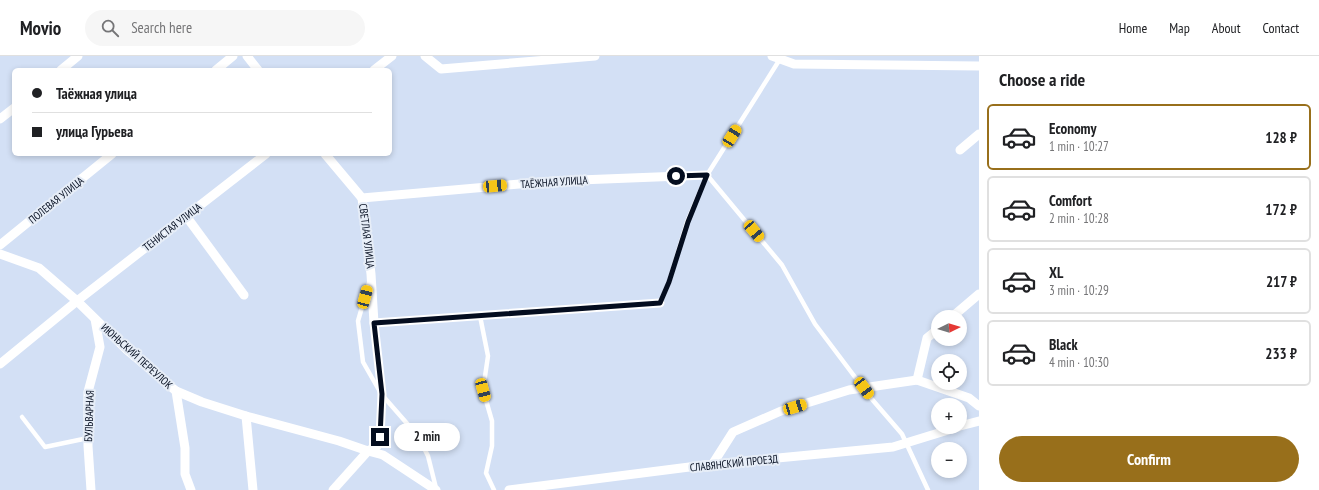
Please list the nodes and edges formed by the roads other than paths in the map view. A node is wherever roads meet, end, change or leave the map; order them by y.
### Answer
1 (78, 56) edge
2 (233, 56) edge
3 (246, 56) edge
4 (392, 56) edge
5 (425, 56) edge
6 (595, 56) edge
7 (778, 57) edge
8 (979, 66) edge
9 (63, 68) edge
10 (218, 68) edge
11 (256, 68) edge
12 (377, 68) edge
13 (12, 110) edge
14 (0, 119) edge
15 (979, 134) edge
16 (960, 150) dead end
17 (110, 156) edge
18 (263, 156) edge
19 (328, 156) edge
20 (707, 175) junction
21 (362, 198) junction
22 (186, 216) junction
23 (0, 245) edge
24 (0, 254) edge
25 (371, 274) junction
26 (979, 294) edge
27 (244, 295) dead end
28 (78, 301) junction
29 (660, 303) joint
30 (960, 310) edge
31 (480, 316) junction
32 (95, 319) junction
33 (374, 323) junction
34 (931, 335) edge
35 (0, 364) edge
36 (917, 380) junction
37 (864, 388) junction
38 (176, 391) junction
39 (382, 394) junction
40 (979, 406) edge
41 (246, 416) junction
42 (22, 417) dead end
43 (979, 421) edge
44 (967, 425) edge
45 (936, 434) edge
46 (88, 438) junction
47 (906, 443) junction
48 (368, 451) junction
49 (712, 465) junction
50 (530, 489) edge
51 (91, 490) edge
52 (191, 490) edge
53 (254, 490) edge
54 (332, 490) edge
55 (436, 490) edge
56 (494, 490) edge
57 (509, 490) edge
58 (928, 490) edge

1 - 9 street
2 - 10 street
3 - 11 street
4 - 12 street
5 - 6 street
7 - 8 street
7 - 20 lane
13 - 14 street
15 - 16 street
17 - 23 street, ПОЛЕВАЯ УЛИЦА
18 - 22 street, ТЕНИСТАЯ УЛИЦА
19 - 21 street
20 - 21 street, ТАЁЖНАЯ УЛИЦА
20 - 29 lane
20 - 37 lane
21 - 25 street, СВЕТЛАЯ УЛИЦА
22 - 27 street
22 - 28 street, ТЕНИСТАЯ УЛИЦА
24 - 28 street, ИЮНЬСКИЙ ПЕРЕУЛОК
25 - 33 street, СВЕТЛАЯ УЛИЦА
25 - 39 lane
26 - 30 street
28 - 32 street, ИЮНЬСКИЙ ПЕРЕУЛОК
28 - 35 street, ТЕНИСТАЯ УЛИЦА
29 - 31 street
31 - 33 street
31 - 56 lane
32 - 38 street, ИЮНЬСКИЙ ПЕРЕУЛОК
32 - 46 street, БУЛЬВАРНАЯ
33 - 39 street, СВЕТЛАЯ УЛИЦА
34 - 36 street
36 - 37 street
36 - 40 street
37 - 47 lane
37 - 49 street
38 - 41 street, ИЮНЬСКИЙ ПЕРЕУЛОК
38 - 52 street
39 - 48 street, СВЕТЛАЯ УЛИЦА
39 - 55 lane
41 - 48 street, ИЮНЬСКИЙ ПЕРЕУЛОК
41 - 53 street
42 - 46 lane
43 - 44 street, СЛАВЯНСКИЙ ПРОЕЗД
45 - 47 street, СЛАВЯНСКИЙ ПРОЕЗД
46 - 51 street, БУЛЬВАРНАЯ
47 - 49 street, СЛАВЯНСКИЙ ПРОЕЗД
47 - 58 lane
48 - 54 street, СВЕТЛАЯ УЛИЦА
48 - 55 street, ИЮНЬСКИЙ ПЕРЕУЛОК
49 - 50 street, СЛАВЯНСКИЙ ПРОЕЗД
50 - 57 street, СЛАВЯНСКИЙ ПРОЕЗД

